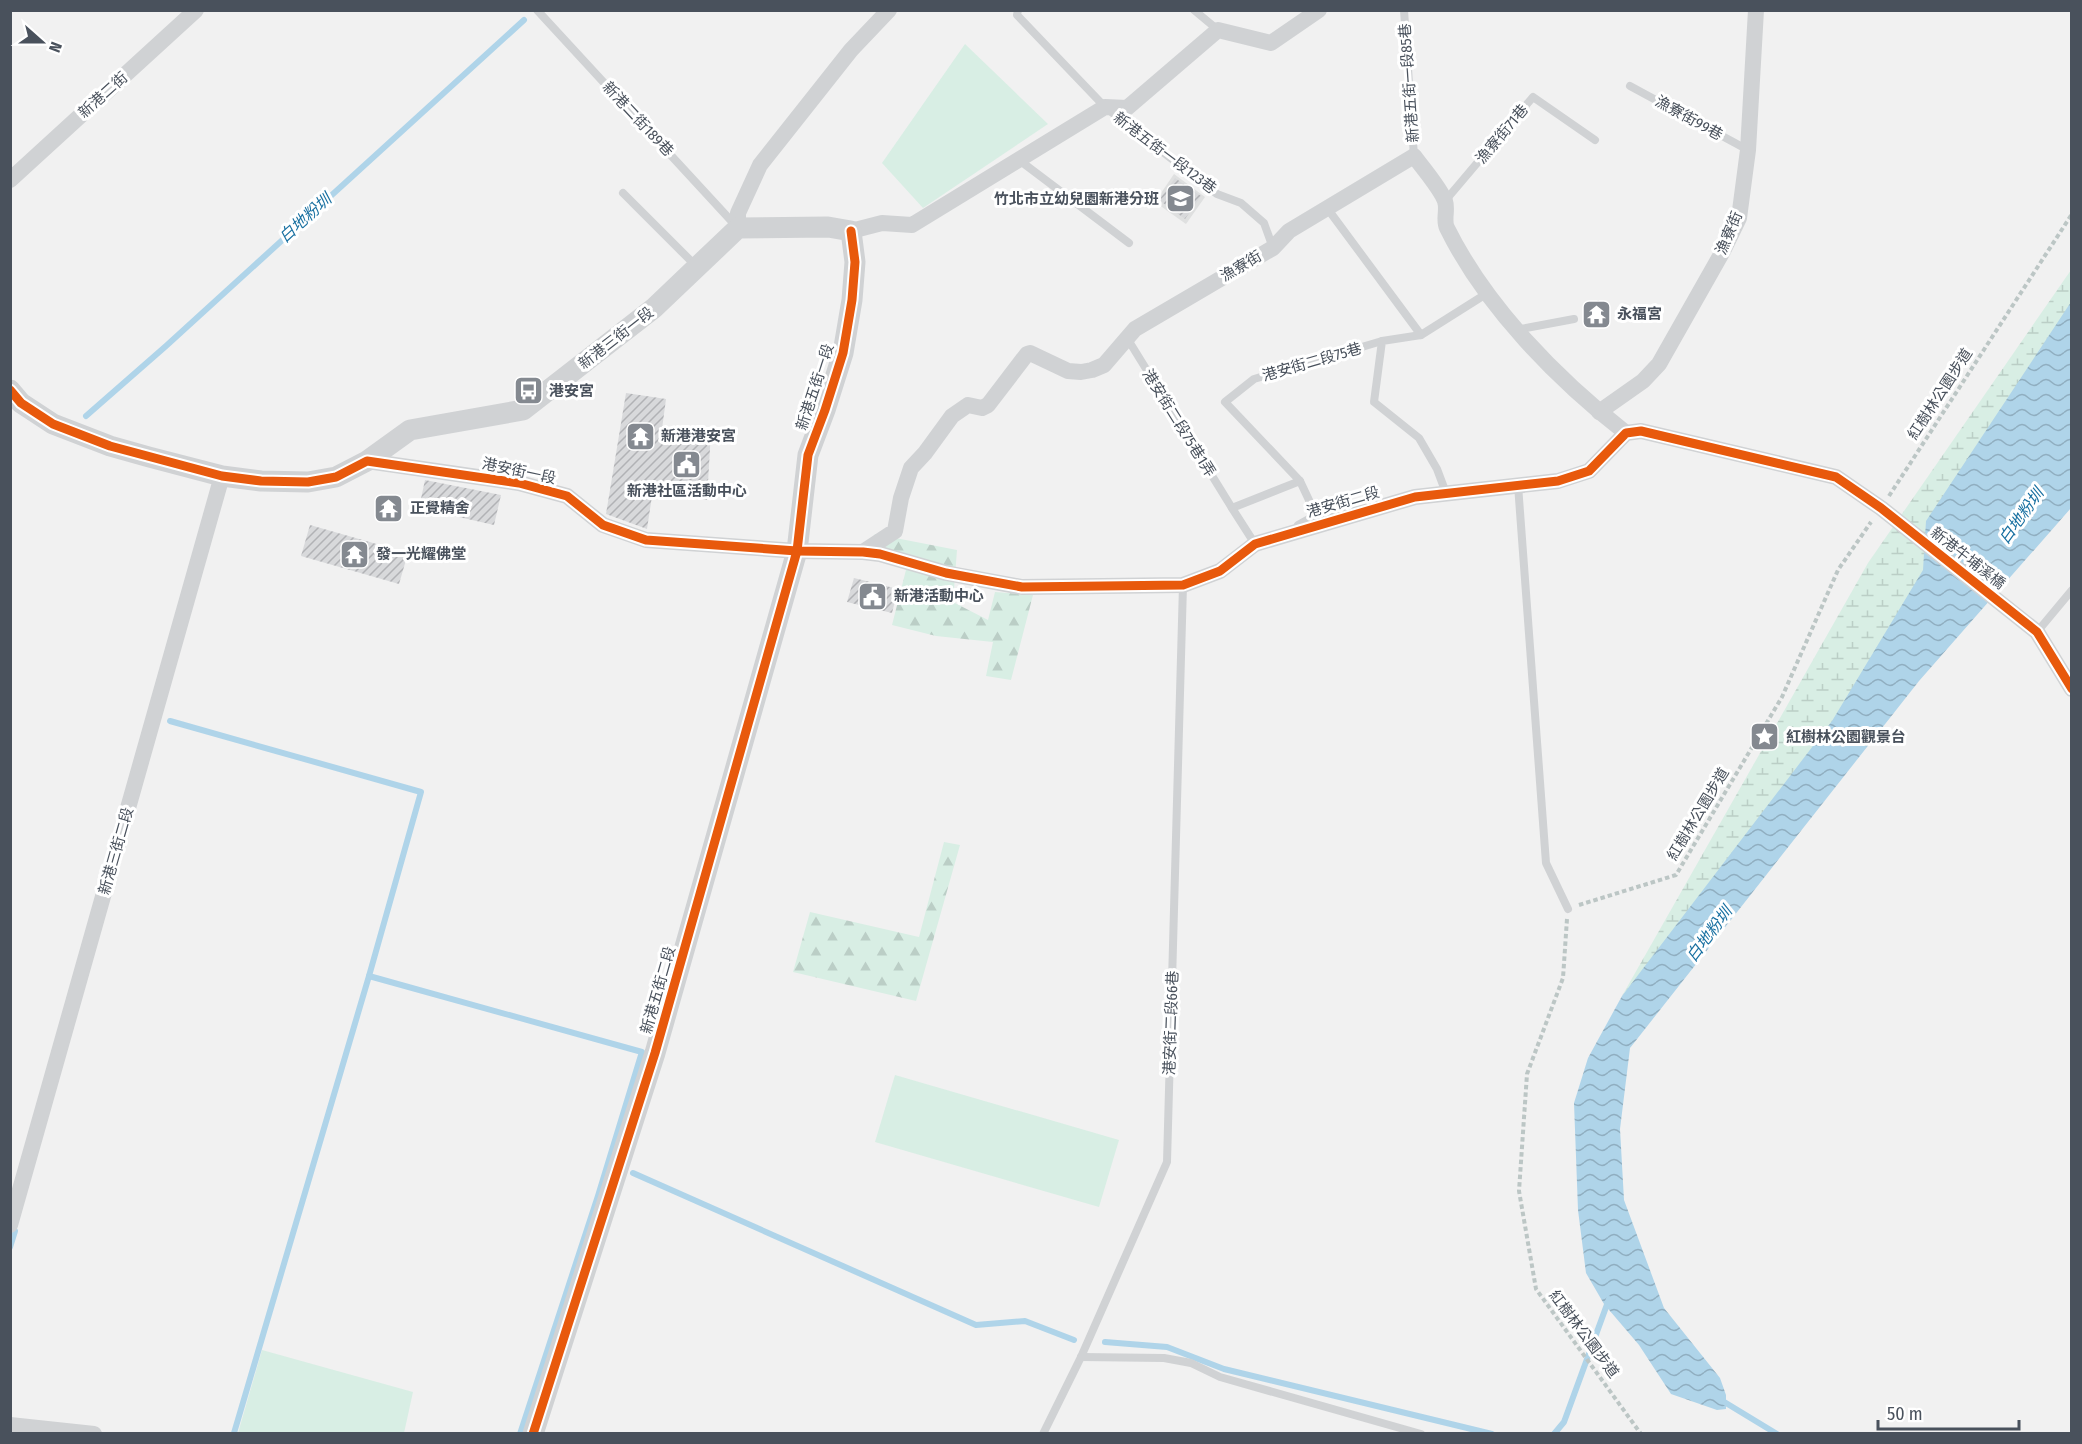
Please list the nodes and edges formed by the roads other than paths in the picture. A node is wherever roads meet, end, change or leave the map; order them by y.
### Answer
1 (196, 10) edge
2 (537, 10) edge
3 (889, 10) edge
4 (1018, 10) edge
5 (1194, 10) edge
6 (1319, 10) edge
7 (1404, 10) edge
8 (1756, 10) edge
9 (1218, 30) junction
10 (1630, 86) dead end
11 (1105, 107) junction
12 (1596, 140) dead end
13 (1748, 150) junction
14 (1414, 156) junction
15 (1018, 160) junction
16 (10, 180) edge
17 (624, 193) dead end
18 (1445, 202) junction
19 (1327, 208) junction
20 (738, 228) junction
21 (851, 231) junction
22 (1129, 243) dead end
23 (1272, 248) junction
24 (697, 267) junction
25 (1486, 294) junction
26 (1574, 319) dead end
27 (1515, 330) junction
28 (1421, 335) junction
29 (1127, 338) junction
30 (1382, 341) junction
31 (10, 390) edge
32 (1599, 412) junction
33 (1626, 433) junction
34 (367, 461) junction
35 (222, 476) junction
36 (1300, 481) junction
37 (1518, 485) junction
38 (1446, 493) junction
39 (1232, 508) junction
40 (1277, 537) junction
41 (1255, 544) junction
42 (797, 551) junction
43 (863, 552) junction
44 (1183, 585) junction
45 (2072, 590) edge
46 (2037, 632) junction
47 (2072, 688) edge
48 (1568, 909) road end
49 (10, 1225) edge
50 (1082, 1357) junction
51 (10, 1425) edge
52 (94, 1434) edge
53 (533, 1434) edge
54 (1043, 1434) edge
55 (1421, 1434) edge

1 - 16 street, 新港二街
2 - 20 lane, 新港二街189巷
3 - 20 street
4 - 11 lane, 新港五街一段123巷
5 - 9 lane
6 - 9 street
7 - 14 lane, 新港五街一段85巷
8 - 13 street, 漁寮街
9 - 11 street
10 - 13 lane, 漁寮街99巷
11 - 15 street
11 - 23 lane, 新港五街一段123巷
12 - 18 lane, 漁寮街71巷
13 - 32 street, 漁寮街
14 - 18 street
14 - 19 street, 漁寮街
15 - 21 street
15 - 22 lane
17 - 24 lane
18 - 25 street
19 - 23 street, 漁寮街
19 - 28 lane
20 - 21 street
20 - 24 street, 新港三街一段
21 - 42 street, 新港五街一段
23 - 29 street, 漁寮街
24 - 34 street, 新港三街一段
25 - 27 street
25 - 28 lane
26 - 27 lane
27 - 32 street
28 - 30 lane
29 - 39 lane, 港安街二段75巷1弄
29 - 43 street, 漁寮街
30 - 36 lane, 港安街二段75巷
30 - 38 lane
31 - 35 street
32 - 33 street
33 - 37 street, 港安街二段
33 - 46 street, 新港牛埔溪橋
34 - 35 street, 新港三街一段
34 - 42 street, 港安街一段
35 - 49 street, 新港三街二段
36 - 39 lane
36 - 40 lane, 港安街二段75巷
37 - 38 street, 港安街二段
37 - 48 lane
38 - 40 street, 港安街二段
39 - 41 lane, 港安街二段75巷1弄
40 - 41 street, 港安街二段
41 - 44 street, 港安街二段
42 - 43 street, 港安街二段
42 - 53 street, 新港五街二段
43 - 44 street, 港安街二段
44 - 50 lane, 港安街二段66巷
45 - 46 lane
46 - 47 street
50 - 54 lane, 港安街二段66巷
50 - 55 lane
51 - 52 street

